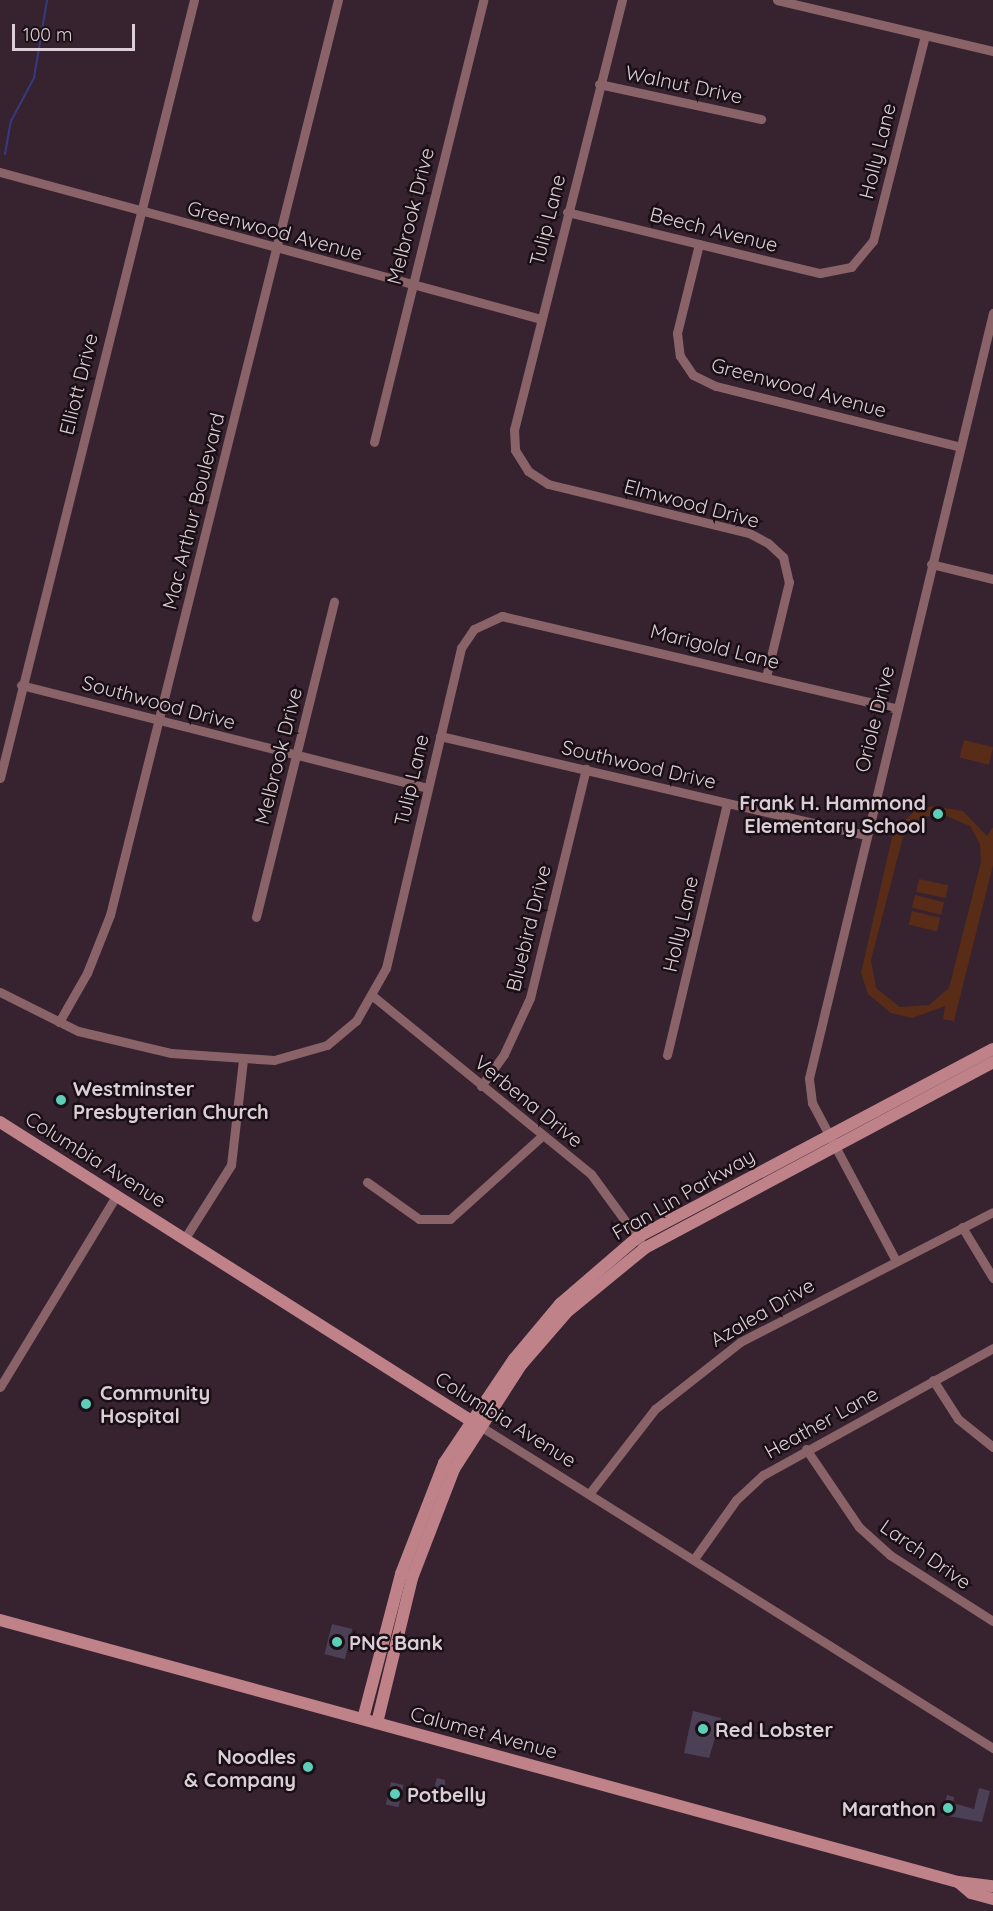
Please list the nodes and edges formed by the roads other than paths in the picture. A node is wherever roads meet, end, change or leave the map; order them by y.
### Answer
1 (194, 0) edge
2 (338, 0) edge
3 (483, 0) edge
4 (622, 0) edge
5 (777, 0) edge
6 (925, 35) junction
7 (993, 51) edge
8 (599, 84) junction
9 (761, 120) dead end
10 (0, 172) edge
11 (567, 212) junction
12 (140, 213) junction
13 (699, 244) junction
14 (278, 250) junction
15 (851, 267) joint
16 (411, 285) junction
17 (992, 318) edge
18 (541, 319) junction
19 (374, 442) dead end
20 (961, 447) junction
21 (515, 450) joint
22 (931, 564) junction
23 (993, 579) edge
24 (334, 602) dead end
25 (527, 617) joint
26 (766, 677) junction
27 (21, 685) junction
28 (896, 708) junction
29 (159, 721) junction
30 (440, 736) junction
31 (296, 756) junction
32 (586, 769) junction
33 (0, 778) edge
34 (427, 788) junction
35 (727, 803) junction
36 (864, 835) junction
37 (256, 917) dead end
38 (0, 992) edge
39 (374, 997) junction
40 (59, 1022) junction
41 (993, 1049) edge
42 (668, 1055) dead end
43 (243, 1060) junction
44 (993, 1062) edge
45 (481, 1086) junction
46 (0, 1122) edge
47 (542, 1136) junction
48 (831, 1142) junction
49 (367, 1182) dead end
50 (116, 1196) junction
51 (993, 1212) edge
52 (962, 1227) junction
53 (638, 1237) junction
54 (185, 1238) junction
55 (645, 1248) junction
56 (895, 1259) junction
57 (993, 1278) edge
58 (993, 1348) edge
59 (933, 1380) junction
60 (0, 1387) edge
61 (475, 1423) junction
62 (993, 1447) edge
63 (806, 1449) junction
64 (589, 1494) junction
65 (694, 1559) junction
66 (0, 1620) edge
67 (993, 1621) edge
68 (363, 1719) junction
69 (377, 1723) junction
70 (993, 1748) edge
71 (958, 1882) junction
72 (993, 1886) edge
73 (993, 1899) edge

1 - 12 street, Elliott Drive
2 - 14 street, Mac Arthur Boulevard
3 - 16 street, Melbrook Drive
4 - 8 street, Tulip Lane
5 - 6 street
6 - 7 street
6 - 15 street, Holly Lane
8 - 9 street, Walnut Drive
8 - 11 street, Tulip Lane
10 - 12 street, Greenwood Avenue
11 - 13 street, Beech Avenue
11 - 18 street, Tulip Lane
12 - 14 street, Greenwood Avenue
12 - 27 street, Elliott Drive
13 - 15 street, Beech Avenue
13 - 20 street, Greenwood Avenue
14 - 16 street, Greenwood Avenue
14 - 29 street, Mac Arthur Boulevard
16 - 18 street, Greenwood Avenue
16 - 19 street, Melbrook Drive
17 - 20 street, Oriole Drive
18 - 21 street, Tulip Lane
20 - 22 street, Oriole Drive
21 - 26 street, Elmwood Drive
22 - 23 street
22 - 28 street, Oriole Drive
24 - 31 street, Melbrook Drive
25 - 26 street, Marigold Lane
25 - 30 street, Tulip Lane
26 - 28 street, Marigold Lane
27 - 29 street, Southwood Drive
27 - 33 street, Elliott Drive
28 - 36 street, Oriole Drive
29 - 31 street, Southwood Drive
29 - 40 street, Mac Arthur Boulevard
30 - 32 street, Southwood Drive
30 - 34 street, Tulip Lane
31 - 34 street, Southwood Drive
31 - 37 street, Melbrook Drive
32 - 35 street, Southwood Drive
32 - 45 street, Bluebird Drive
34 - 39 street, Tulip Lane
35 - 36 street, Southwood Drive
35 - 42 street, Holly Lane
36 - 48 street, Oriole Drive
38 - 40 street, Tulip Lane
39 - 43 street, Tulip Lane
39 - 45 street, Verbena Drive
40 - 43 street, Tulip Lane
41 - 48 street, Fran Lin Parkway
43 - 54 street
44 - 48 street, Fran Lin Parkway
45 - 47 street, Verbena Drive
46 - 50 street, Columbia Avenue
47 - 49 street
47 - 53 street, Verbena Drive
48 - 53 street, Fran Lin Parkway
48 - 55 street, Fran Lin Parkway
48 - 56 street, Oriole Drive
50 - 54 street, Columbia Avenue
50 - 60 street
51 - 52 street, Azalea Drive
52 - 56 street, Azalea Drive
52 - 57 street
53 - 55 street, Verbena Drive
53 - 61 street, Fran Lin Parkway
54 - 61 street, Columbia Avenue
55 - 61 street, Fran Lin Parkway
56 - 64 street, Azalea Drive
58 - 59 street, Heather Lane
59 - 62 street
59 - 63 street, Heather Lane
61 - 64 street, Columbia Avenue
61 - 68 street, Fran Lin Parkway
61 - 69 street, Fran Lin Parkway
63 - 65 street, Heather Lane
63 - 67 street, Larch Drive
64 - 65 street, Columbia Avenue
65 - 70 street, Columbia Avenue
66 - 68 street, Calumet Avenue
68 - 69 street, Calumet Avenue
69 - 71 street, Calumet Avenue
71 - 72 street, Calumet Avenue
71 - 73 street, Calumet Avenue

